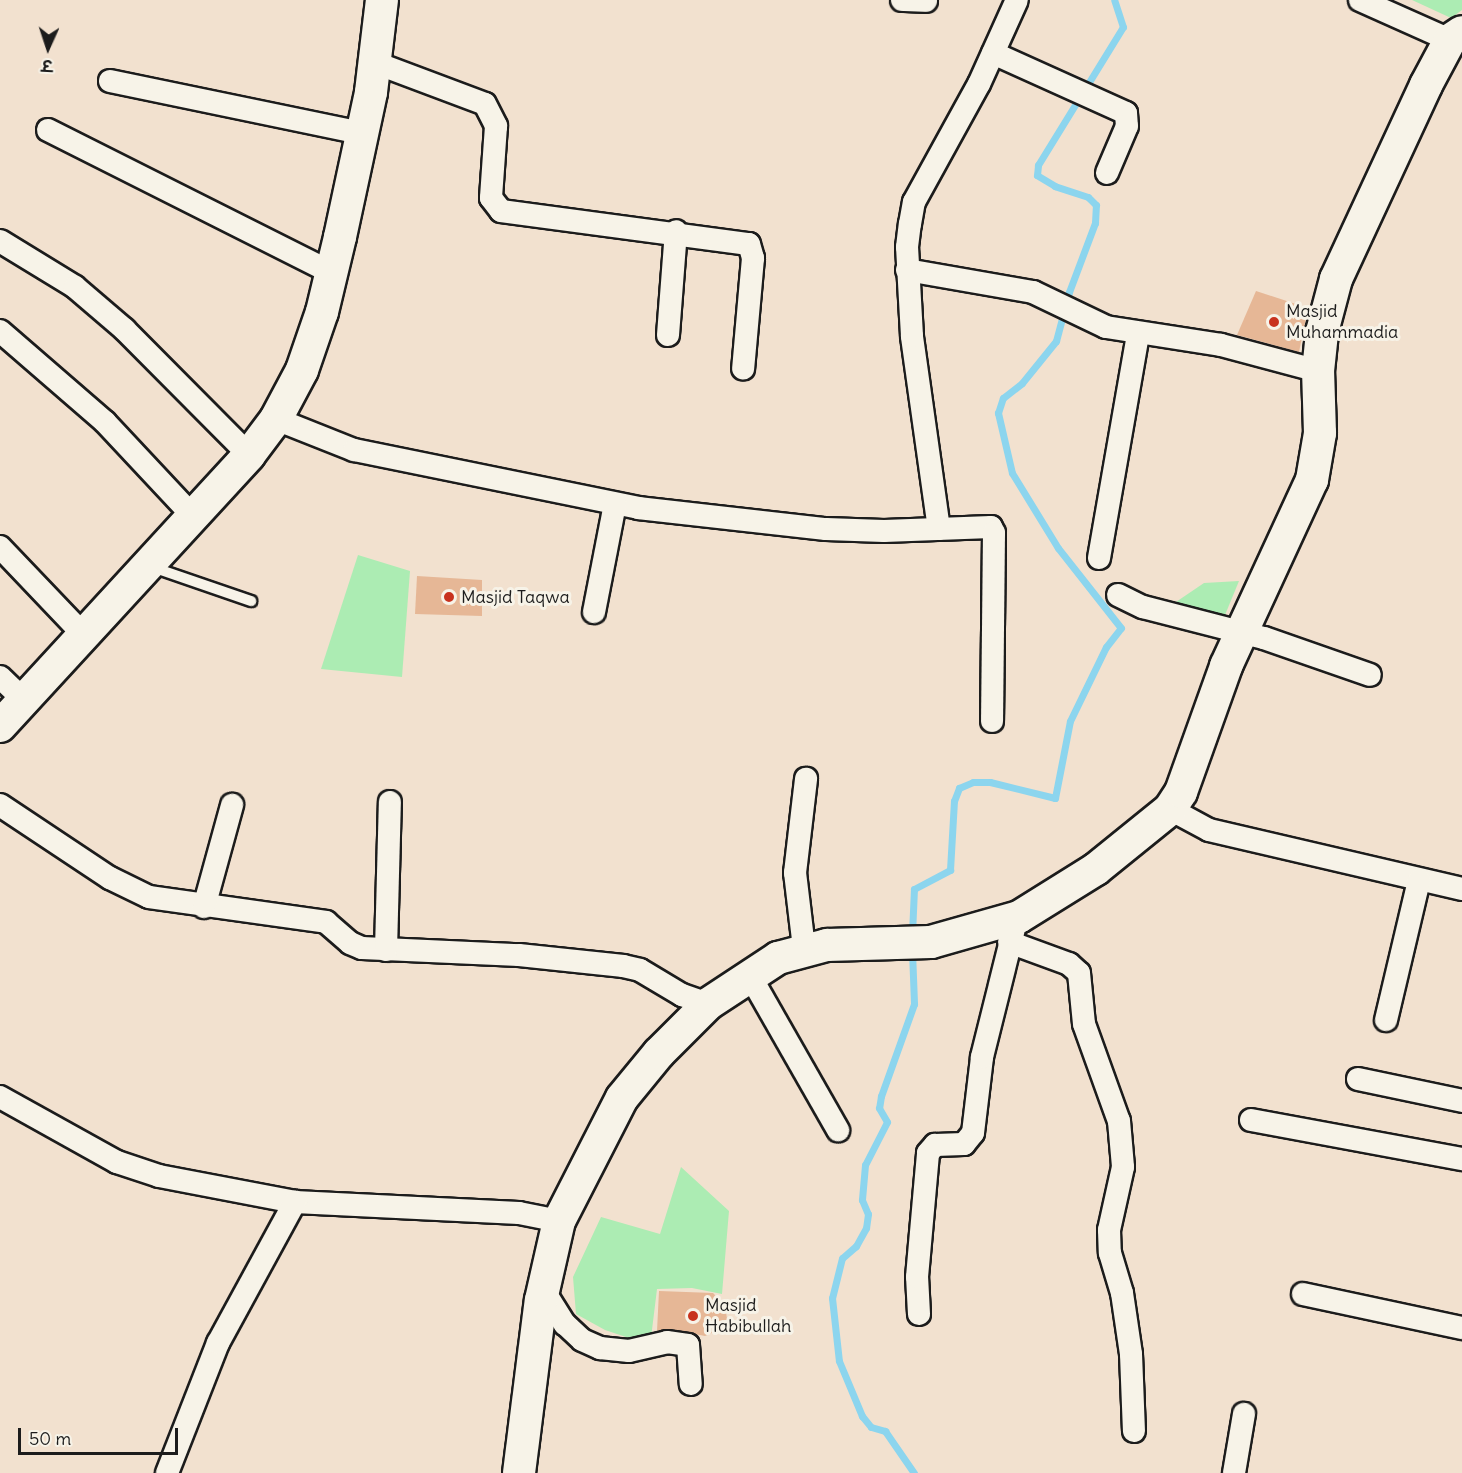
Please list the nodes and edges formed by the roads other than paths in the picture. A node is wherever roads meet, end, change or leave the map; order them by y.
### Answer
1 (382, 0) edge
2 (902, 0) edge
3 (1017, 0) edge
4 (1360, 0) edge
5 (926, 1) edge
6 (1456, 36) edge
7 (993, 53) junction
8 (376, 63) junction
9 (110, 81) dead end
10 (48, 130) dead end
11 (362, 133) junction
12 (1107, 173) dead end
13 (676, 231) junction
14 (0, 241) edge
15 (908, 270) junction
16 (332, 273) junction
17 (0, 331) edge
18 (668, 334) dead end
19 (1138, 334) junction
20 (742, 369) dead end
21 (1318, 371) junction
22 (276, 419) junction
23 (249, 455) junction
24 (615, 504) junction
25 (192, 515) junction
26 (939, 529) junction
27 (0, 547) edge
28 (1098, 558) dead end
29 (146, 564) junction
30 (1118, 595) dead end
31 (251, 601) dead end
32 (594, 612) dead end
33 (82, 633) junction
34 (1243, 634) junction
35 (1370, 675) dead end
36 (0, 677) edge
37 (26, 702) junction
38 (992, 721) dead end
39 (0, 726) edge
40 (806, 778) dead end
41 (390, 802) dead end
42 (0, 805) edge
43 (232, 806) dead end
44 (1170, 809) junction
45 (1419, 880) junction
46 (1462, 889) edge
47 (204, 907) junction
48 (1014, 929) junction
49 (804, 948) junction
50 (386, 950) junction
51 (749, 974) junction
52 (708, 1004) junction
53 (1386, 1020) dead end
54 (1358, 1078) dead end
55 (0, 1097) edge
56 (1462, 1101) edge
57 (1251, 1120) dead end
58 (838, 1130) dead end
59 (1462, 1159) edge
60 (295, 1202) junction
61 (559, 1221) junction
62 (543, 1291) junction
63 (1303, 1294) dead end
64 (919, 1314) dead end
65 (1462, 1328) edge
66 (691, 1384) dead end
67 (1244, 1414) dead end
68 (1134, 1431) dead end
69 (167, 1473) edge
70 (519, 1473) edge
71 (1234, 1473) edge

1 - 8 street
2 - 5 street
3 - 7 street
4 - 6 street
6 - 21 street
7 - 12 street
7 - 15 street
8 - 11 street
8 - 13 street
9 - 11 street
10 - 16 street
11 - 16 street
13 - 18 street
13 - 20 street
14 - 23 street
15 - 19 street
15 - 26 street
16 - 22 street
17 - 25 street
19 - 21 street
19 - 28 street
21 - 34 street
22 - 23 street
22 - 24 street
23 - 25 street
24 - 26 street
24 - 32 street
25 - 29 street
26 - 38 street
27 - 33 street
29 - 31 lane
29 - 33 street
30 - 34 street
33 - 37 street
34 - 35 street
34 - 44 street
36 - 37 street
37 - 39 street
40 - 49 street
41 - 50 street
42 - 47 street
43 - 47 street
44 - 45 street
44 - 48 street
45 - 46 street
45 - 53 street
47 - 50 street
48 - 49 street
48 - 64 street
48 - 68 street
49 - 51 street
50 - 52 street
51 - 52 street
51 - 58 street
52 - 61 street
54 - 56 street
55 - 60 street
57 - 59 street
60 - 61 street
60 - 69 street
61 - 62 street
62 - 66 street
62 - 70 street
63 - 65 street
67 - 71 street

